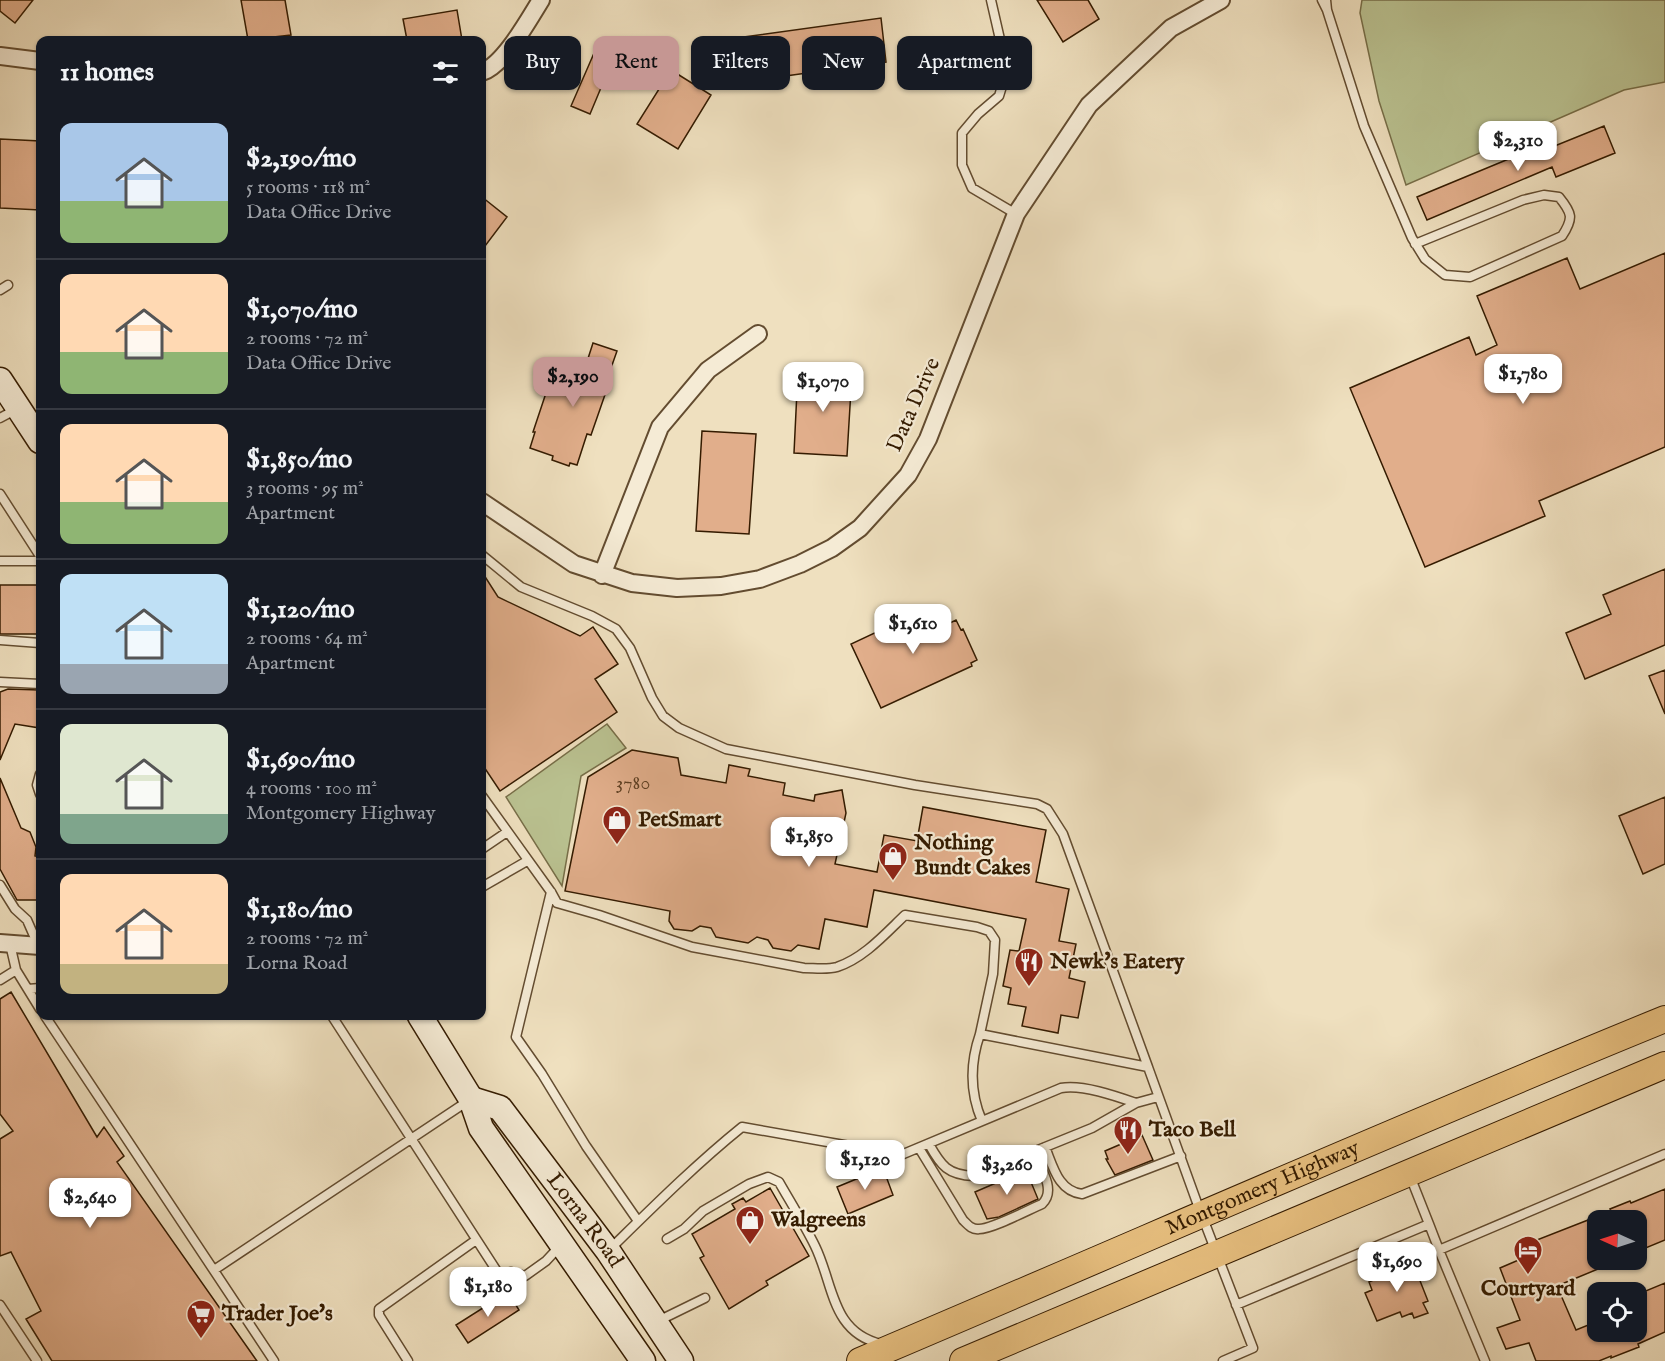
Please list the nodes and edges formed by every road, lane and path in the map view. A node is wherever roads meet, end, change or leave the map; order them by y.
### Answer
1 (541, 0) edge
2 (991, 0) edge
3 (1221, 0) edge
4 (1324, 0) edge
5 (0, 56) edge
6 (36, 60) edge
7 (486, 71) edge
8 (1016, 214) junction
9 (1415, 244) junction
10 (758, 334) dead end
11 (0, 380) edge
12 (9, 413) edge
13 (36, 437) edge
14 (0, 494) edge
15 (486, 505) edge
16 (36, 550) edge
17 (486, 558) edge
18 (0, 561) edge
19 (36, 561) edge
20 (602, 575) junction
21 (0, 640) edge
22 (36, 643) edge
23 (0, 682) edge
24 (36, 684) edge
25 (486, 802) edge
26 (507, 832) junction
27 (486, 846) edge
28 (527, 861) junction
29 (0, 885) edge
30 (486, 885) edge
31 (551, 892) junction
32 (36, 940) edge
33 (5, 944) edge
34 (36, 946) edge
35 (16, 970) junction
36 (0, 980) edge
37 (36, 988) edge
38 (28, 989) junction
39 (36, 1002) edge
40 (1665, 1019) edge
41 (48, 1020) edge
42 (335, 1020) edge
43 (422, 1020) edge
44 (980, 1034) junction
45 (1665, 1065) edge
46 (1148, 1067) junction
47 (1158, 1097) junction
48 (471, 1099) junction
49 (1136, 1103) junction
50 (982, 1121) junction
51 (412, 1138) junction
52 (929, 1144) junction
53 (1045, 1147) junction
54 (919, 1148) junction
55 (1033, 1152) junction
56 (1665, 1154) edge
57 (1180, 1156) junction
58 (1409, 1173) junction
59 (1202, 1216) junction
60 (638, 1221) junction
61 (1429, 1224) junction
62 (667, 1239) dead end
63 (476, 1240) junction
64 (561, 1246) junction
65 (1438, 1250) junction
66 (608, 1251) junction
67 (1216, 1254) junction
68 (214, 1270) junction
69 (705, 1298) dead end
70 (0, 1305) edge
71 (1236, 1305) junction
72 (655, 1323) junction
73 (894, 1347) junction
74 (640, 1358) edge
75 (37, 1361) edge
76 (274, 1361) edge
77 (408, 1361) edge
78 (681, 1361) edge
79 (860, 1361) edge
80 (963, 1361) edge
81 (1222, 1361) edge
82 (1485, 1361) edge

1 - 7 street
2 - 8 lane
3 - 8 street, Data Drive
4 - 9 lane
5 - 6 street
8 - 20 street, Data Drive
9 - 9 lane
10 - 20 street
11 - 12 street
12 - 13 street
14 - 16 lane
15 - 20 street, Data Drive
17 - 46 lane
18 - 19 lane
21 - 22 lane
23 - 24 lane
25 - 26 lane
26 - 27 lane
26 - 28 lane
28 - 30 lane
28 - 31 lane
29 - 32 lane
31 - 44 lane
31 - 60 lane
33 - 34 street
33 - 35 lane
35 - 36 lane
35 - 38 lane
37 - 38 lane
38 - 39 lane
40 - 59 main road, Montgomery Highway
41 - 68 lane
42 - 51 lane
43 - 48 street, Lorna Road
44 - 46 lane
44 - 50 lane
45 - 58 main road, Montgomery Highway
46 - 47 lane
47 - 49 lane
47 - 57 lane
48 - 51 lane
48 - 64 street, Lorna Road
48 - 66 street, Lorna Road
49 - 50 lane
49 - 53 lane
50 - 52 lane
51 - 63 lane
51 - 68 lane
52 - 54 lane
52 - 55 lane
53 - 55 lane
53 - 57 lane
54 - 55 lane
54 - 60 lane
56 - 65 lane
57 - 59 lane
58 - 61 lane
58 - 67 main road, Montgomery Highway
59 - 67 lane
59 - 73 main road, Montgomery Highway
60 - 66 lane
61 - 65 lane
61 - 71 lane
62 - 73 lane
63 - 64 lane
63 - 77 lane
64 - 74 street, Lorna Road
65 - 82 lane
66 - 72 street, Lorna Road
67 - 71 lane
67 - 80 main road, Montgomery Highway
68 - 76 lane
69 - 72 lane
70 - 75 lane
71 - 81 lane
72 - 78 street, Lorna Road
73 - 79 main road, Montgomery Highway

